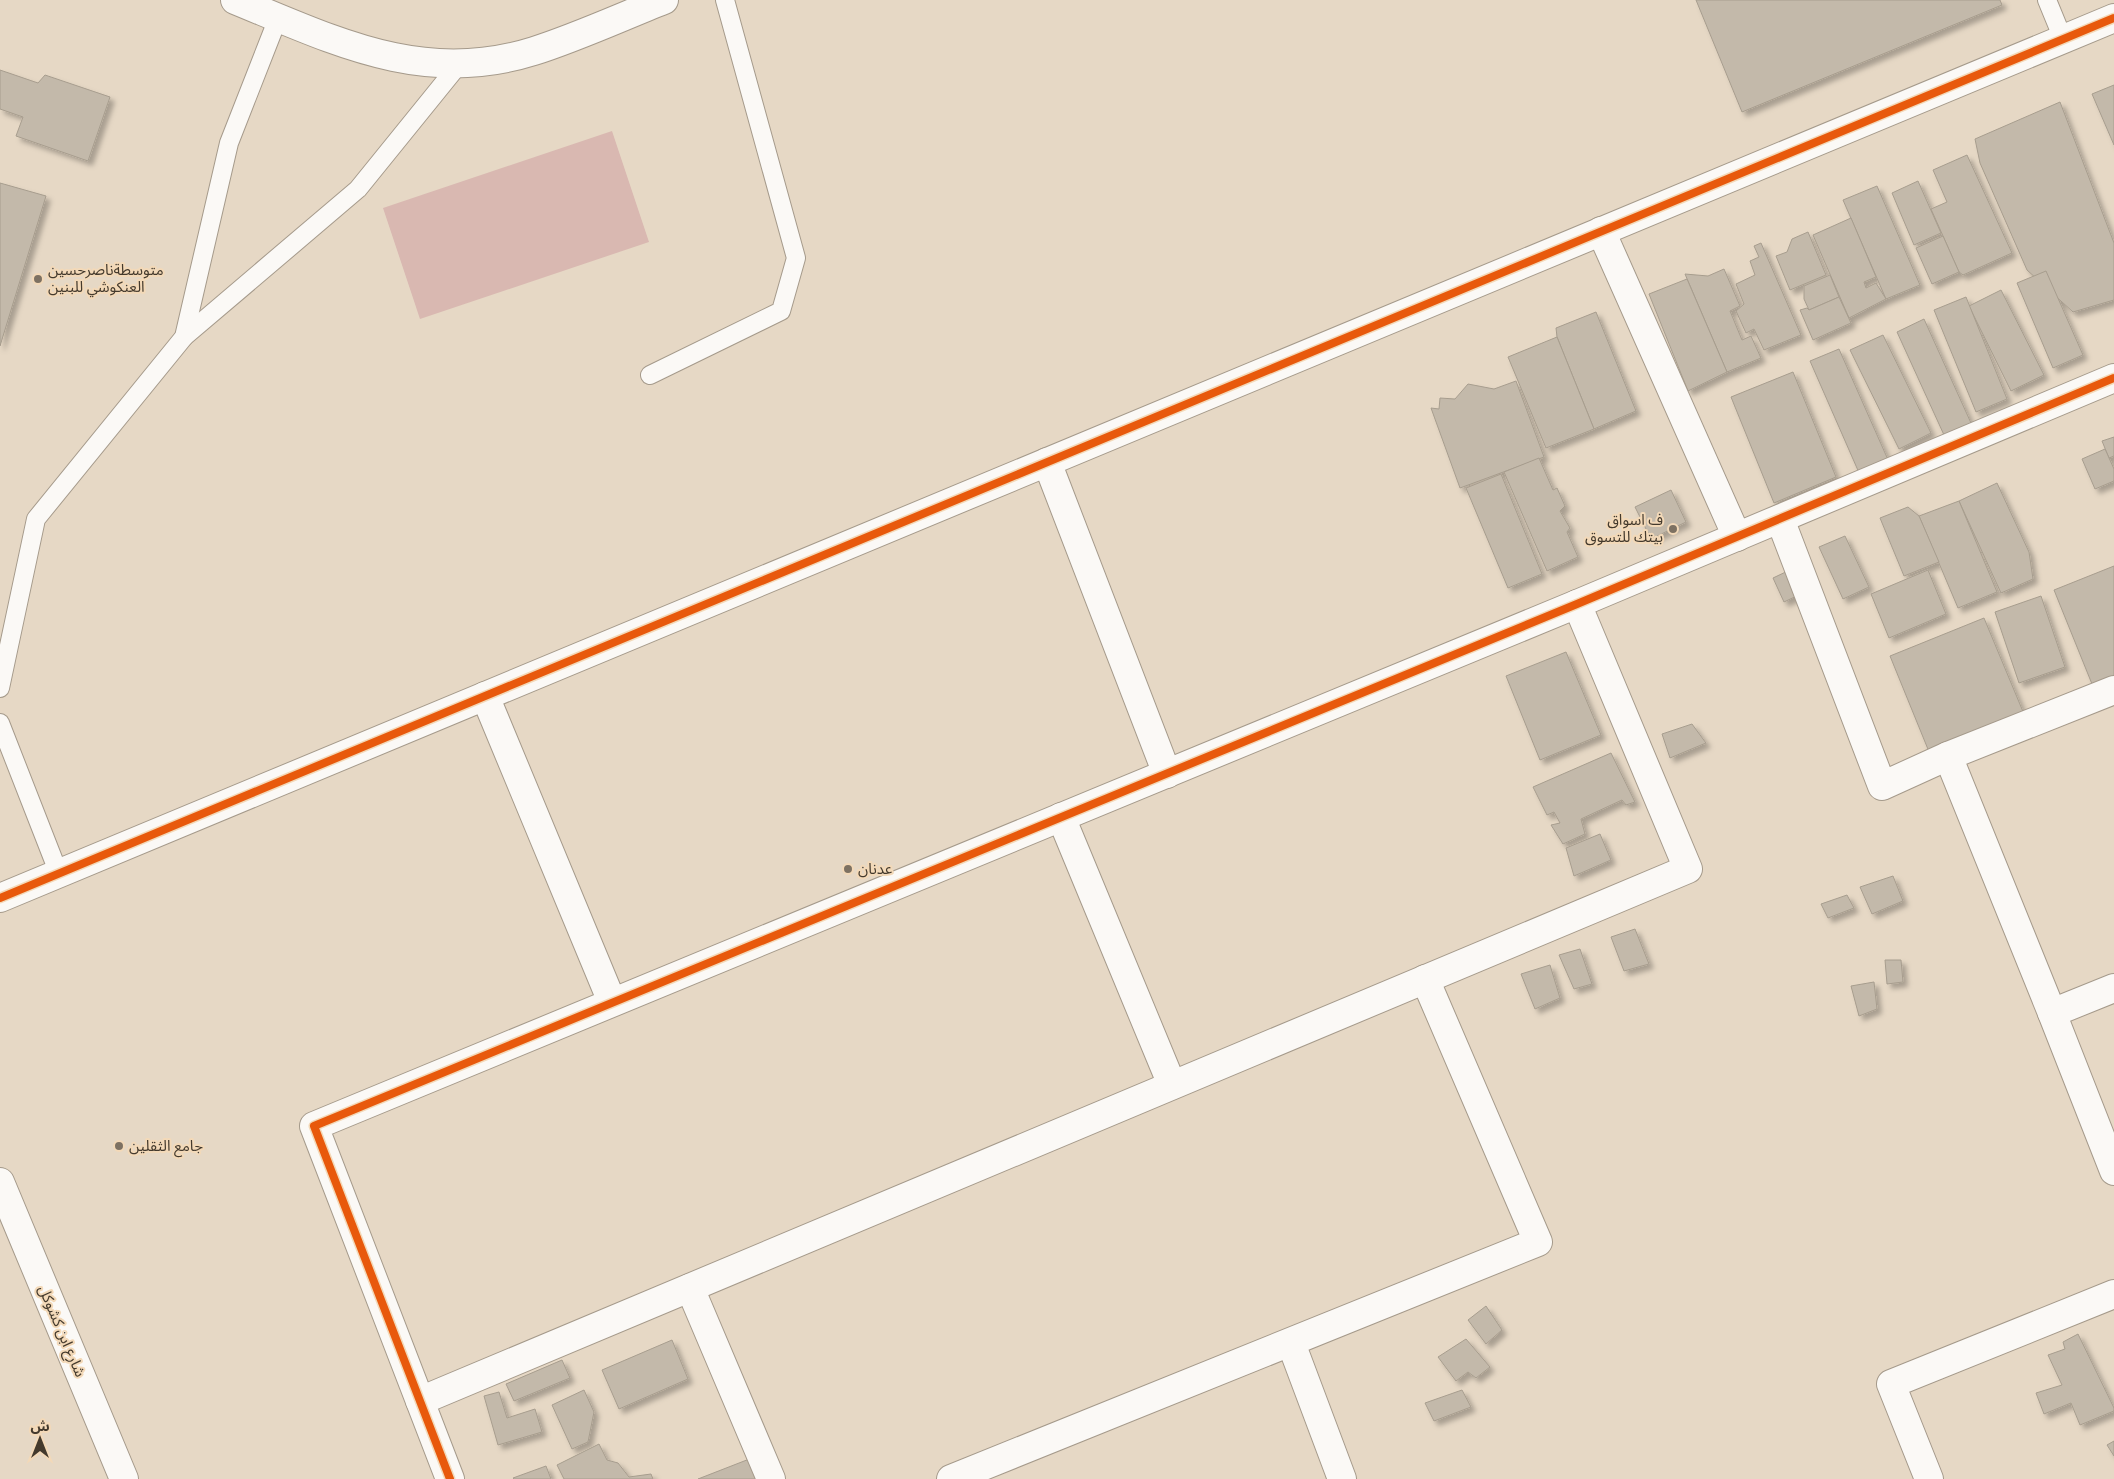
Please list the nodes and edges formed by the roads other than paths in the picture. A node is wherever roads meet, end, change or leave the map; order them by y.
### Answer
1 (235, 0) edge
2 (664, 0) edge
3 (725, 0) edge
4 (2047, 0) edge
5 (278, 18) junction
6 (2114, 18) edge
7 (2063, 39) junction
8 (460, 63) junction
9 (1602, 231) junction
10 (184, 337) junction
11 (650, 375) dead end
12 (2114, 378) edge
13 (1047, 462) junction
14 (1780, 519) junction
15 (1736, 537) junction
16 (1576, 604) junction
17 (0, 688) edge
18 (2114, 690) edge
19 (485, 696) junction
20 (0, 723) edge
21 (1948, 756) junction
22 (1167, 774) junction
23 (1061, 817) junction
24 (58, 874) junction
25 (0, 898) edge
26 (1425, 979) junction
27 (2114, 988) edge
28 (612, 1002) junction
29 (2052, 1013) junction
30 (1172, 1085) junction
31 (2114, 1171) edge
32 (0, 1182) edge
33 (690, 1288) junction
34 (2114, 1294) edge
35 (1291, 1343) junction
36 (420, 1401) junction
37 (124, 1479) edge
38 (450, 1479) edge
39 (771, 1479) edge
40 (951, 1479) edge
41 (1342, 1479) edge
42 (1929, 1479) edge

1 - 5 street
2 - 8 street
3 - 11 lane
4 - 7 lane
5 - 8 street
5 - 10 lane
6 - 7 street
7 - 9 street
8 - 10 lane
9 - 13 street
9 - 15 street
10 - 17 lane
12 - 14 street
13 - 19 street
13 - 22 street
14 - 15 street
14 - 21 street
15 - 16 street
16 - 22 street
16 - 26 street
18 - 21 street
19 - 24 street
19 - 28 street
20 - 24 lane
21 - 29 street
22 - 23 street
23 - 28 street
23 - 30 street
24 - 25 street
26 - 30 street
26 - 35 street
27 - 29 street
28 - 36 street
29 - 31 street
30 - 33 street
32 - 37 street, شارع ابن كشوكل
33 - 36 street
33 - 39 street
34 - 42 street
35 - 40 street
35 - 41 street
36 - 38 street

